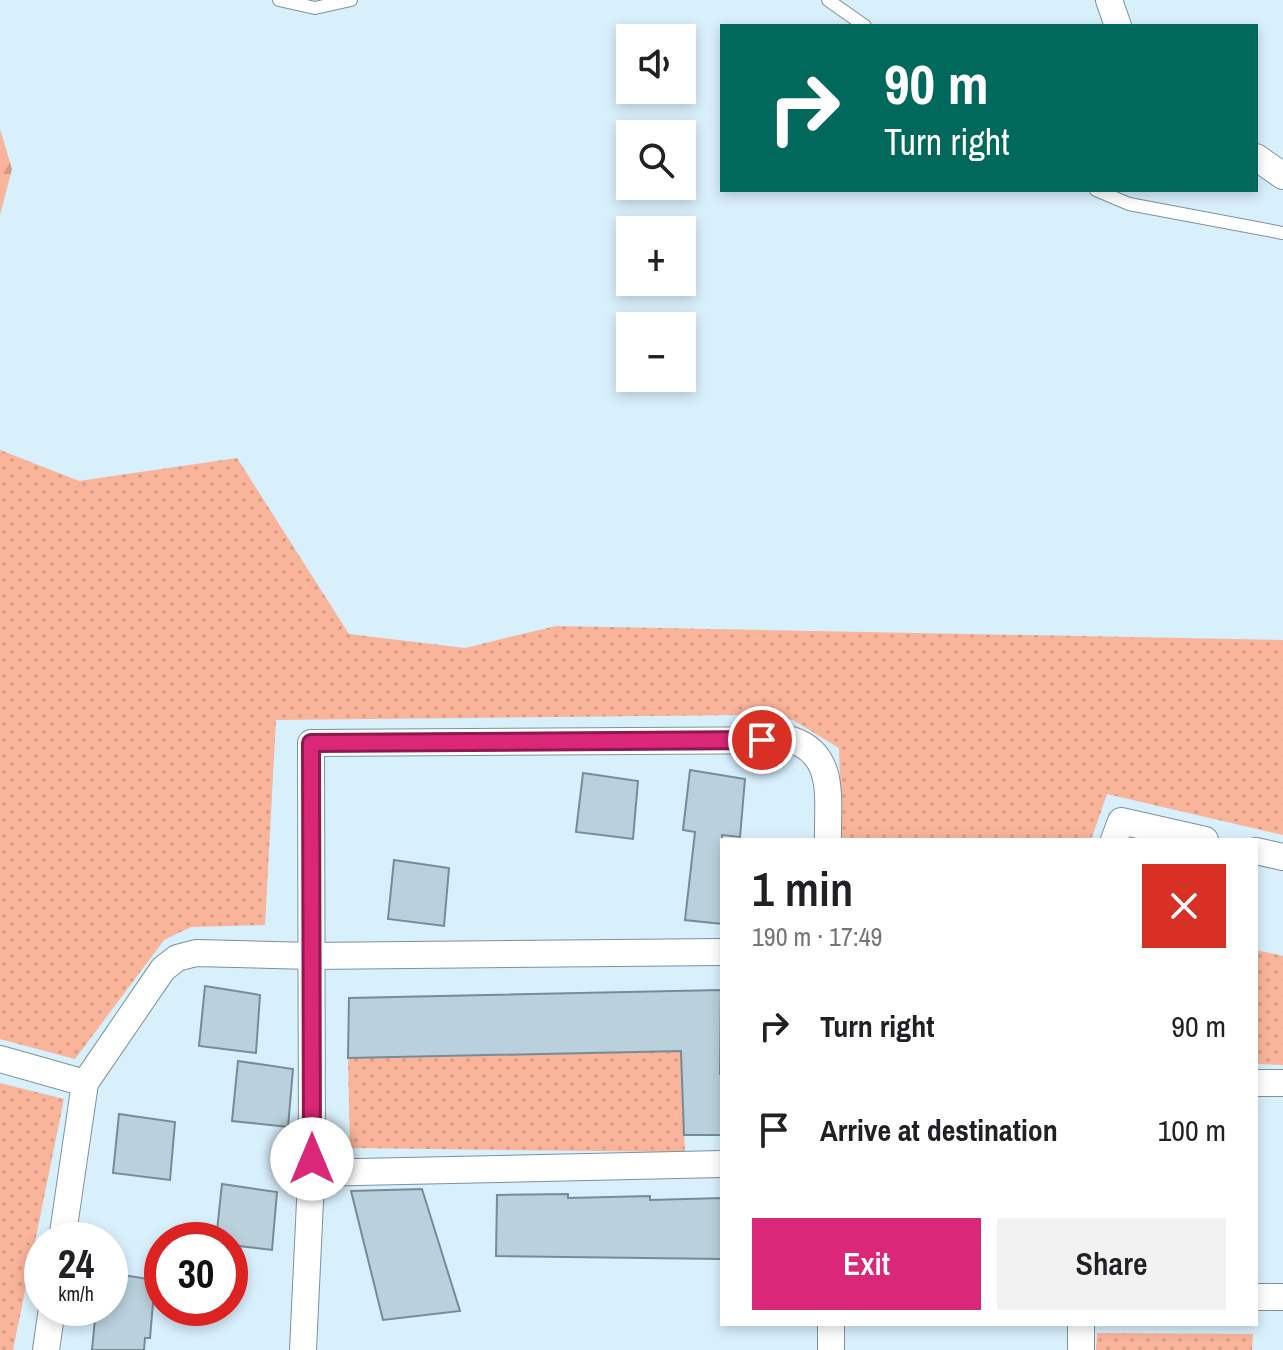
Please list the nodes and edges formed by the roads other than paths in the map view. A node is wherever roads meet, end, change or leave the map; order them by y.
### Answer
1 (279, 0) edge
2 (351, 0) edge
3 (828, 0) edge
4 (1109, 0) edge
5 (862, 24) edge
6 (1117, 24) edge
7 (1258, 158) edge
8 (1283, 176) edge
9 (1101, 192) edge
10 (1283, 233) edge
11 (828, 838) edge
12 (1115, 838) edge
13 (1196, 838) edge
14 (1258, 851) edge
15 (1283, 857) edge
16 (720, 952) edge
17 (310, 956) junction
18 (0, 1059) edge
19 (85, 1083) junction
20 (1258, 1083) edge
21 (1283, 1083) edge
22 (720, 1164) edge
23 (311, 1173) junction
24 (65, 1222) edge
25 (1258, 1297) edge
26 (1283, 1297) edge
27 (49, 1326) edge
28 (831, 1326) edge
29 (1081, 1326) edge
30 (46, 1350) edge
31 (303, 1350) edge
32 (831, 1350) edge
33 (1081, 1350) edge

1 - 2 lane
3 - 5 lane
4 - 6 street
7 - 8 street
9 - 10 lane
11 - 17 street
12 - 13 street
14 - 15 street
16 - 17 street
17 - 19 street
17 - 23 street
18 - 19 street
19 - 24 street
20 - 21 street
22 - 23 street
23 - 31 street
25 - 26 street
27 - 30 street
28 - 32 street
29 - 33 street

